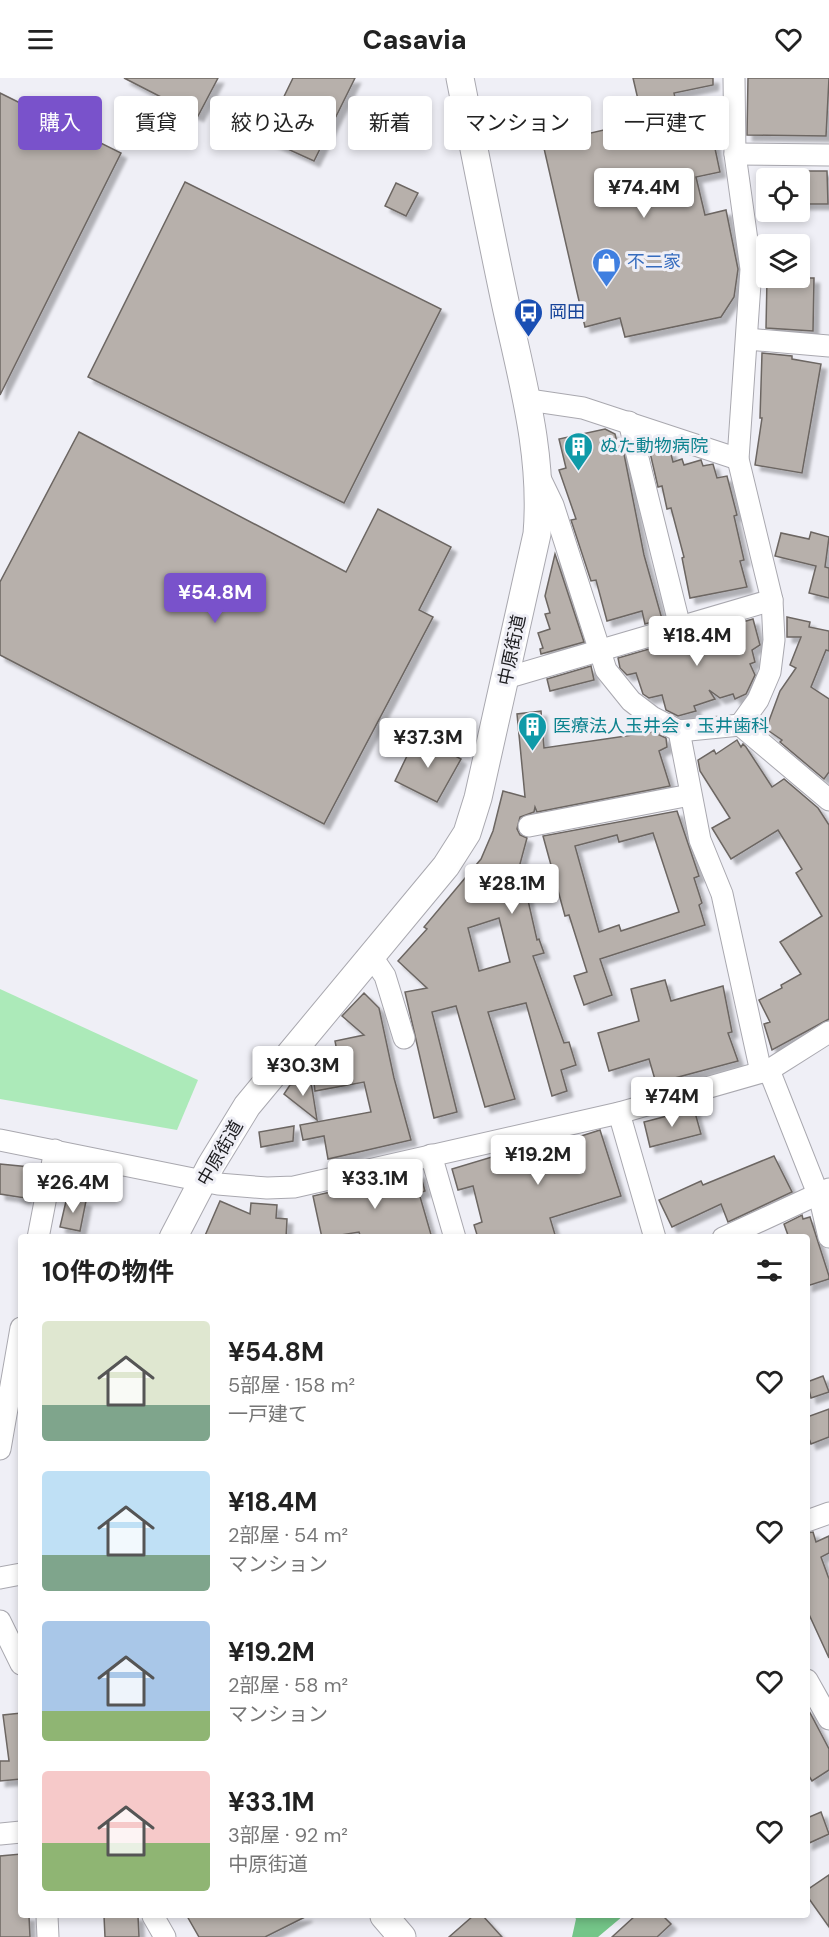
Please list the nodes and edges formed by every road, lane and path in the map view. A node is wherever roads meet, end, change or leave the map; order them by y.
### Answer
1 (460, 78) edge
2 (734, 78) edge
3 (735, 154) junction
4 (829, 155) edge
5 (747, 339) junction
6 (829, 345) edge
7 (529, 400) junction
8 (629, 422) junction
9 (738, 459) junction
10 (538, 473) junction
11 (772, 600) junction
12 (680, 627) junction
13 (599, 651) junction
14 (506, 678) junction
15 (740, 725) junction
16 (679, 730) junction
17 (690, 795) junction
18 (829, 800) edge
19 (529, 826) dead end
20 (372, 957) junction
21 (829, 1032) edge
22 (404, 1038) dead end
23 (765, 1071) junction
24 (619, 1113) junction
25 (0, 1140) edge
26 (54, 1150) junction
27 (431, 1155) junction
28 (202, 1180) junction
29 (824, 1192) edge
30 (39, 1234) edge
31 (175, 1234) edge
32 (454, 1234) edge
33 (654, 1234) edge
34 (732, 1234) edge
35 (829, 1237) edge
36 (18, 1359) edge
37 (13, 1410) edge
38 (0, 1449) edge
39 (829, 1513) edge
40 (810, 1520) edge
41 (18, 1575) edge
42 (0, 1578) edge
43 (0, 1622) edge
44 (18, 1658) edge
45 (810, 1685) edge
46 (829, 1719) edge
47 (18, 1832) edge
48 (0, 1834) edge
49 (47, 1918) edge
50 (154, 1918) edge
51 (386, 1918) edge
52 (48, 1937) edge
53 (165, 1937) edge
54 (402, 1937) edge

1 - 7 main road, 中原街道
2 - 3 street
3 - 4 street
3 - 5 street
5 - 6 street
5 - 9 street
7 - 8 street
7 - 10 main road, 中原街道
8 - 9 street
8 - 12 street
9 - 11 street
10 - 13 street
10 - 14 main road, 中原街道
11 - 12 street
11 - 15 street
12 - 13 street
13 - 14 street
13 - 16 street
14 - 20 main road, 中原街道
15 - 16 street
15 - 18 street
16 - 17 street
17 - 19 street
17 - 23 street
20 - 22 street
20 - 28 main road, 中原街道
21 - 23 street
23 - 24 street
23 - 29 street
24 - 27 street
24 - 33 street
25 - 26 street
26 - 28 street
26 - 30 street
27 - 28 street
27 - 32 street
28 - 31 main road, 中原街道
29 - 34 street
29 - 35 street
36 - 37 street
37 - 38 street
39 - 40 street
41 - 42 street
43 - 44 street
45 - 46 street
47 - 48 street
49 - 52 street
50 - 53 street
51 - 54 main road

